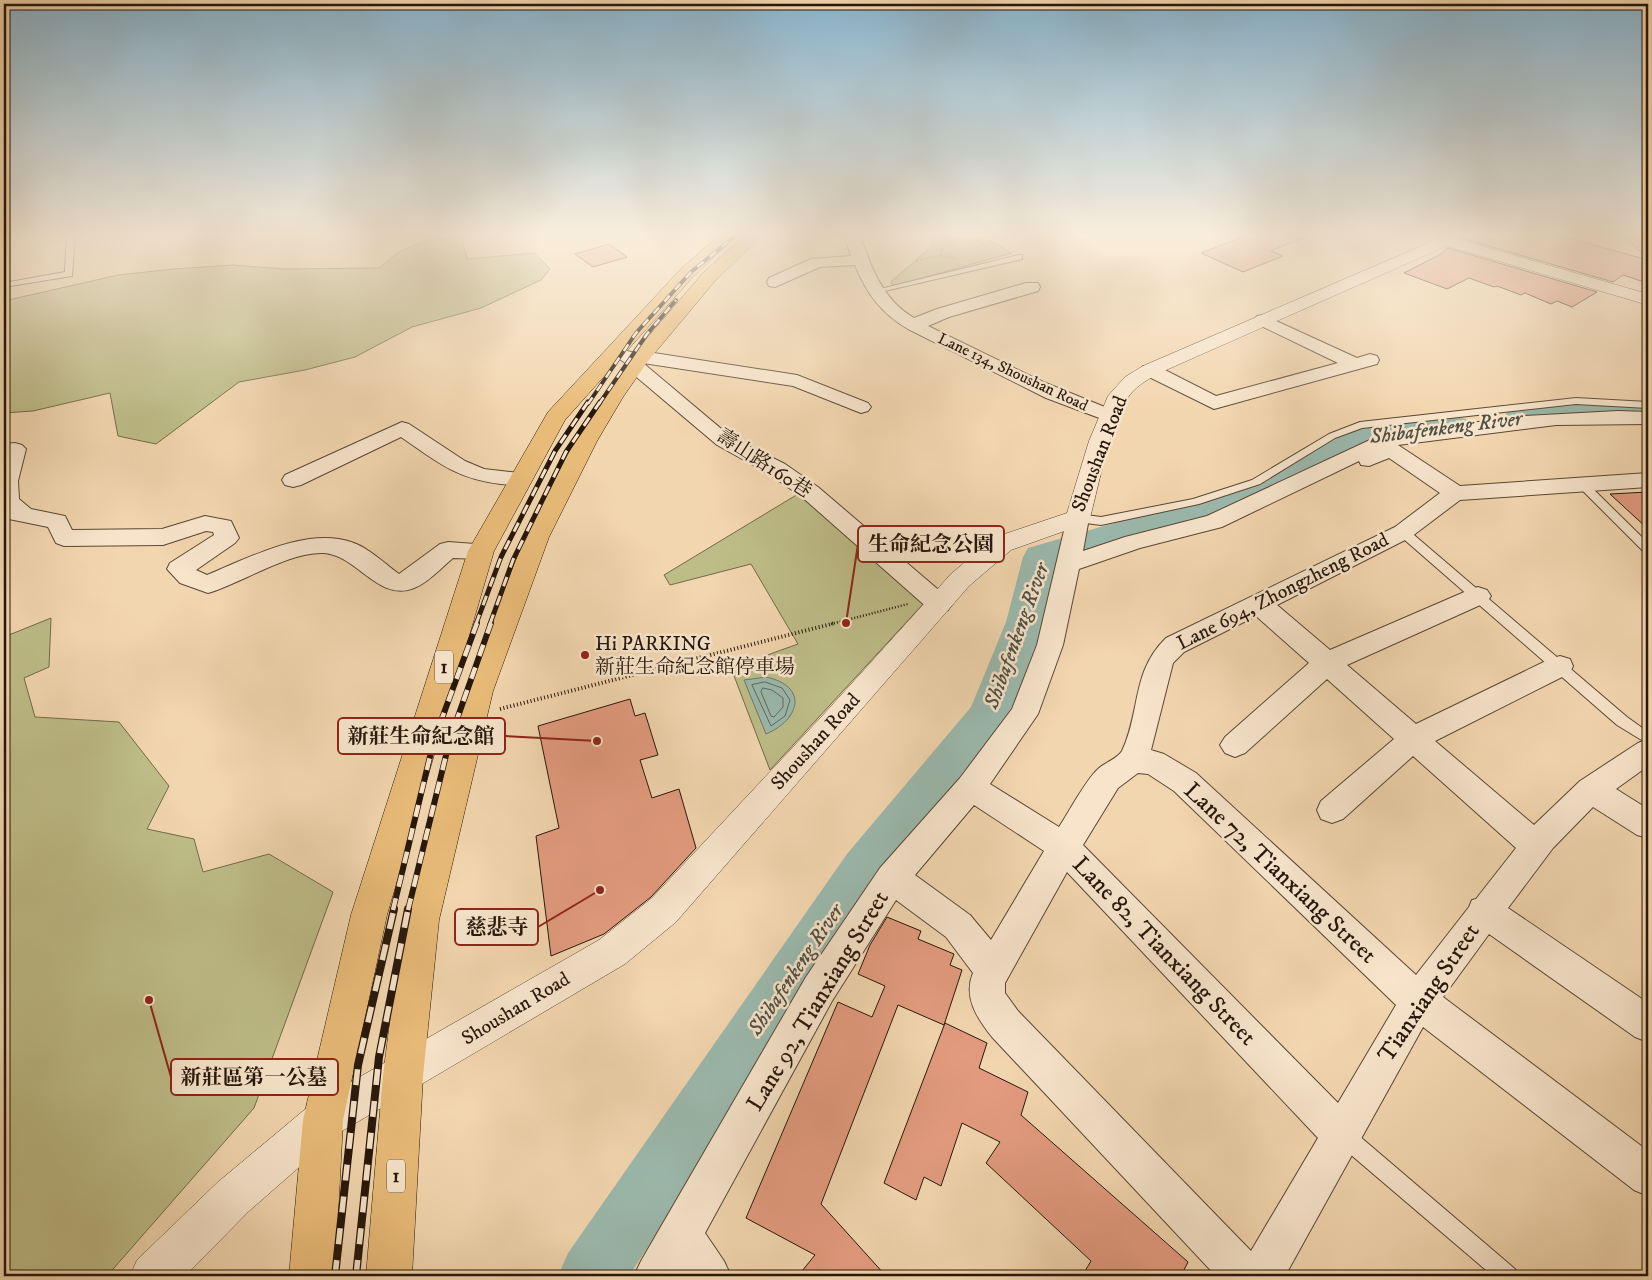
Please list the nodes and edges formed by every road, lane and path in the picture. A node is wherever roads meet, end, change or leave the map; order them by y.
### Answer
1 (876, 292) edge
2 (673, 293) edge
3 (693, 293) edge
4 (1012, 293) edge
5 (1325, 293) edge
6 (1622, 293) edge
7 (1626, 294) junction
8 (1648, 295) edge
9 (1648, 300) edge
10 (1263, 320) junction
11 (914, 325) junction
12 (630, 357) junction
13 (1150, 370) junction
14 (1648, 405) edge
15 (861, 407) dead end
16 (1110, 416) junction
17 (1648, 418) edge
18 (4, 450) edge
19 (520, 479) junction
20 (293, 480) dead end
21 (1648, 480) edge
22 (1583, 485) junction
23 (1455, 493) junction
24 (14, 513) edge
25 (1077, 521) junction
26 (1403, 532) junction
27 (1216, 534) dead end
28 (1648, 548) edge
29 (481, 551) junction
30 (1069, 564) junction
31 (1478, 596) junction
32 (1258, 603) junction
33 (939, 604) junction
34 (1327, 663) junction
35 (1560, 666) junction
36 (473, 716) junction
37 (1414, 738) junction
38 (1648, 739) edge
39 (1235, 745) dead end
40 (1648, 751) edge
41 (1133, 760) junction
42 (971, 787) junction
43 (1591, 790) junction
44 (1332, 810) dead end
45 (1648, 825) edge
46 (1536, 846) junction
47 (1064, 847) junction
48 (892, 878) junction
49 (1484, 911) junction
50 (993, 970) junction
51 (1418, 1001) junction
52 (1646, 1018) edge
53 (402, 1076) junction
54 (323, 1120) junction
55 (1341, 1134) junction
56 (1648, 1176) edge
57 (681, 1235) junction
58 (153, 1276) edge
59 (312, 1276) edge
60 (389, 1276) edge
61 (656, 1276) edge
62 (709, 1276) edge
63 (1245, 1276) edge
64 (1261, 1276) edge
65 (1508, 1276) edge

1 - 11 street, Lane 134, Shoushan Road
2 - 12 main road, 1
3 - 12 main road, 1
4 - 11 street
5 - 10 street, Shoushan Road
6 - 7 street
7 - 8 street
7 - 9 street
10 - 13 street, Shoushan Road
10 - 13 street
11 - 16 street, Lane 134, Shoushan Road
12 - 15 street
12 - 19 main road, 1
12 - 33 street, 壽山路160巷
12 - 36 main road, 1
13 - 16 street, Shoushan Road
14 - 25 lane
16 - 25 street, Shoushan Road
17 - 30 street
18 - 24 street
19 - 20 street
19 - 29 main road, 1
21 - 22 street
22 - 23 street
22 - 28 lane
23 - 26 street, Lane 694, Zhongzheng Road
23 - 27 street
24 - 29 street
25 - 30 street
25 - 33 street, Shoushan Road
26 - 31 lane
26 - 32 street, Lane 694, Zhongzheng Road
29 - 54 main road, 1
30 - 42 street
31 - 34 street
31 - 35 lane
32 - 34 street
32 - 41 street, Lane 694, Zhongzheng Road
33 - 36 path
33 - 53 street, Shoushan Road
34 - 37 street
34 - 39 street
35 - 37 street
35 - 38 lane
36 - 53 main road, 1
37 - 44 street
37 - 46 street
40 - 43 street, Tianxiang Street
41 - 47 street
41 - 51 street, Lane 72, Tianxiang Street
42 - 47 street, Lane 82, Tianxiang Street
42 - 48 street
43 - 45 street
43 - 46 street, Tianxiang Street
46 - 49 street, Tianxiang Street
47 - 50 street
47 - 55 street, Lane 82, Tianxiang Street
48 - 50 street, Lane 92, Tianxiang Street
48 - 57 street, Lane 92, Tianxiang Street
49 - 51 street, Tianxiang Street
49 - 52 street
50 - 63 street
51 - 55 street, Tianxiang Street
51 - 56 street, Lane 72, Tianxiang Street
53 - 54 street, Shoushan Road
53 - 60 main road, 1
54 - 58 street, Shoushan Road
54 - 59 main road, 1
55 - 64 street, Tianxiang Street
55 - 65 lane
57 - 61 street
57 - 62 street

